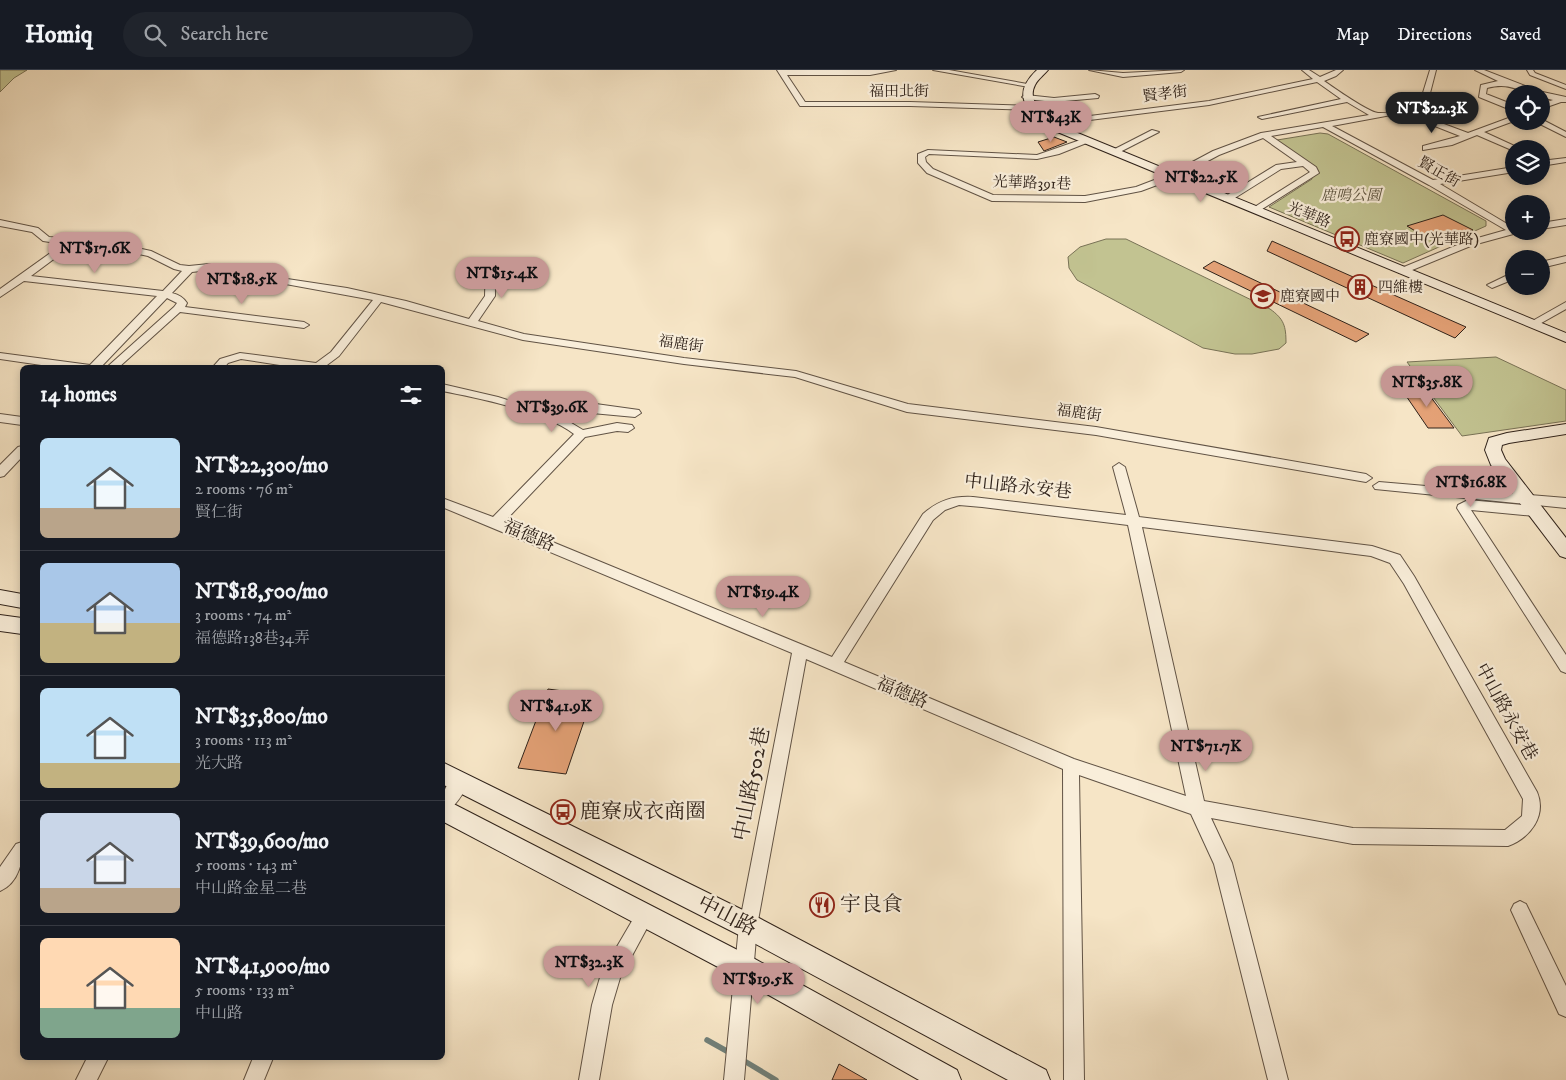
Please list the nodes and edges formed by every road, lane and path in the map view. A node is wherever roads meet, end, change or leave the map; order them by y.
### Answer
1 (893, 70) edge
2 (936, 70) edge
3 (1043, 70) edge
4 (1092, 70) edge
5 (1181, 70) edge
6 (1305, 70) edge
7 (1340, 70) edge
8 (1433, 70) edge
9 (1478, 70) edge
10 (1530, 70) edge
11 (1547, 70) edge
12 (781, 72) edge
13 (1320, 80) junction
14 (1566, 80) edge
15 (1510, 83) junction
16 (1029, 85) junction
17 (1566, 87) edge
18 (1095, 96) dead end
19 (1026, 97) junction
20 (1348, 100) junction
21 (1564, 100) edge
22 (1505, 104) edge
23 (1550, 104) edge
24 (1033, 108) junction
25 (1403, 111) junction
26 (1262, 116) dead end
27 (1377, 116) junction
28 (1505, 121) edge
29 (1050, 123) junction
30 (1323, 124) junction
31 (1550, 126) edge
32 (1155, 132) dead end
33 (1477, 132) junction
34 (1264, 135) junction
35 (1566, 135) edge
36 (1468, 136) junction
37 (1086, 140) junction
38 (1505, 144) edge
39 (1426, 148) dead end
40 (1113, 152) junction
41 (1566, 160) edge
42 (1304, 163) junction
43 (1550, 163) edge
44 (1505, 171) edge
45 (1173, 176) junction
46 (1432, 183) junction
47 (1227, 199) junction
48 (1256, 210) junction
49 (1566, 222) edge
50 (0, 223) edge
51 (1550, 225) edge
52 (1505, 226) edge
53 (1505, 233) edge
54 (71, 242) junction
55 (1566, 260) edge
56 (491, 261) dead end
57 (1550, 263) edge
58 (189, 269) junction
59 (1402, 270) junction
60 (22, 278) junction
61 (1505, 279) edge
62 (1492, 285) dead end
63 (0, 294) edge
64 (165, 294) junction
65 (378, 298) junction
66 (1566, 305) edge
67 (178, 309) junction
68 (472, 323) junction
69 (1532, 324) junction
70 (304, 325) dead end
71 (1566, 338) edge
72 (0, 356) edge
73 (69, 365) edge
74 (95, 365) edge
75 (114, 365) edge
76 (220, 365) edge
77 (293, 365) edge
78 (324, 365) edge
79 (445, 388) edge
80 (635, 413) dead end
81 (0, 418) edge
82 (556, 420) junction
83 (20, 421) edge
84 (628, 428) dead end
85 (1566, 429) edge
86 (580, 434) junction
87 (20, 452) edge
88 (1120, 467) dead end
89 (0, 474) edge
90 (1366, 478) dead end
91 (1379, 486) dead end
92 (445, 503) edge
93 (1566, 503) edge
94 (1531, 505) junction
95 (1134, 521) junction
96 (496, 522) junction
97 (1566, 551) edge
98 (0, 597) edge
99 (20, 601) edge
100 (0, 623) edge
101 (20, 626) edge
102 (800, 650) junction
103 (835, 664) junction
104 (1566, 667) edge
105 (1071, 765) junction
106 (452, 777) edge
107 (445, 799) edge
108 (1197, 808) junction
109 (445, 810) edge
110 (20, 853) edge
111 (0, 882) edge
112 (1520, 910) dead end
113 (645, 915) junction
114 (748, 926) junction
115 (744, 967) junction
116 (1566, 1007) edge
117 (97, 1060) edge
118 (262, 1060) edge
119 (86, 1080) edge
120 (254, 1080) edge
121 (589, 1080) edge
122 (734, 1080) edge
123 (947, 1080) edge
124 (1036, 1080) edge
125 (1074, 1080) edge
126 (1278, 1080) edge

1 - 12 street, 福田北街
2 - 16 street, 福田北街
3 - 16 street
4 - 5 street
6 - 13 street
7 - 13 street, 賢孝街
8 - 25 street
9 - 15 street
10 - 17 street
11 - 14 street
12 - 24 street, 福田北街
13 - 20 street
13 - 29 street, 賢孝街
15 - 21 street
15 - 22 street
16 - 19 street
18 - 19 street
19 - 24 street, 光華路
20 - 26 street
20 - 27 street
21 - 23 street
24 - 29 street, 光華路
25 - 27 street
25 - 36 street
27 - 30 street
28 - 33 street
29 - 37 street, 光華路
30 - 34 street
30 - 46 street, 賢正街
31 - 35 street
32 - 40 street
33 - 36 street
33 - 38 street
34 - 42 street
34 - 45 street
36 - 39 street
37 - 40 street, 光華路
37 - 45 street, 光華路391巷
40 - 45 street, 光華路
41 - 43 street
42 - 47 street
42 - 48 street
44 - 46 street
45 - 47 street, 光華路
46 - 52 street, 賢正街
47 - 48 street, 光華路
48 - 59 street, 光華路
49 - 51 street
50 - 54 street, 福鹿街
53 - 59 street
54 - 58 street, 福鹿街
54 - 60 street
55 - 57 street
56 - 68 street
58 - 64 street
58 - 65 street, 福鹿街
59 - 69 street, 光華路
60 - 63 street
60 - 64 street
61 - 62 street
64 - 67 street
64 - 74 street
65 - 68 street, 福鹿街
65 - 78 street
66 - 69 street
67 - 70 street
67 - 75 street
68 - 90 street, 福鹿街
69 - 71 street, 光華路
72 - 73 street
76 - 77 street
79 - 82 street
80 - 82 street
81 - 83 street
82 - 86 street
84 - 86 street
85 - 94 street
86 - 96 street
87 - 89 street
88 - 95 street
91 - 94 street
92 - 96 street, 福德路
93 - 94 street
94 - 97 street
94 - 104 street
95 - 103 street, 中山路永安巷
95 - 108 street
95 - 108 street, 中山路永安巷
96 - 102 street, 福德路
98 - 99 street
100 - 101 street
102 - 103 street, 福德路
102 - 114 street, 中山路502巷
103 - 105 street, 福德路
105 - 108 street, 中山路永安巷
105 - 125 street
106 - 107 street
106 - 114 street, 中山路
108 - 126 street
109 - 113 street, 中山路
110 - 111 street
112 - 116 street
113 - 115 street, 中山路
113 - 121 street
114 - 115 street, 中山路502巷
114 - 124 street, 中山路
115 - 122 street, 中山路502巷
115 - 123 street, 中山路
117 - 119 street
118 - 120 street

